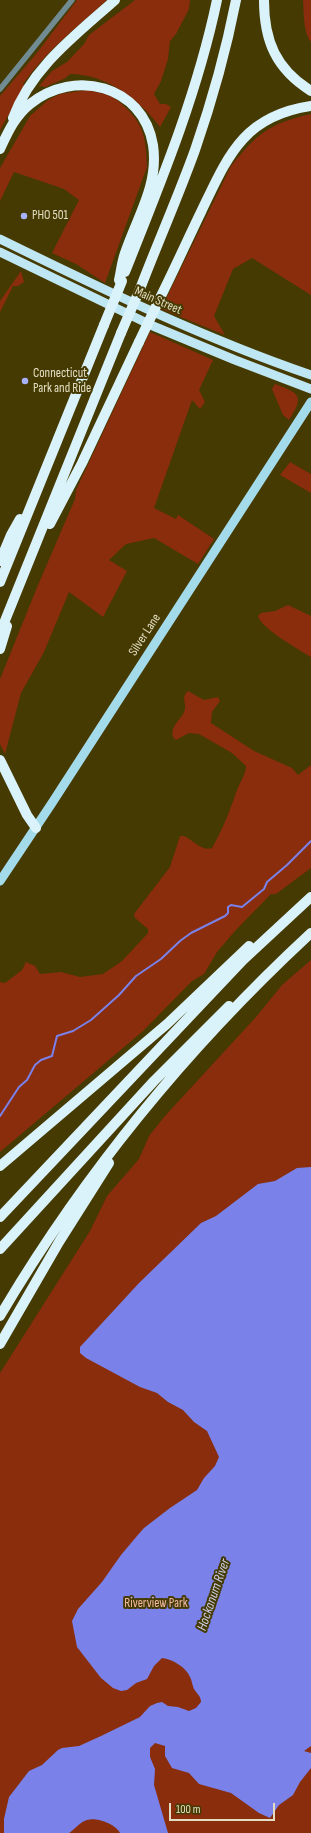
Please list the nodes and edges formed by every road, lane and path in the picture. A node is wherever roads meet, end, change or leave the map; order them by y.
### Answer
1 (72, 0) edge
2 (115, 0) edge
3 (217, 0) edge
4 (236, 0) edge
5 (264, 0) edge
6 (0, 89) edge
7 (311, 91) edge
8 (311, 106) edge
9 (11, 127) junction
10 (0, 149) edge
11 (0, 239) edge
12 (0, 252) edge
13 (43, 260) junction
14 (36, 270) junction
15 (120, 280) junction
16 (311, 375) edge
17 (311, 389) edge
18 (311, 402) edge
19 (37, 490) junction
20 (0, 561) edge
21 (27, 566) junction
22 (0, 582) edge
23 (13, 600) junction
24 (0, 633) edge
25 (0, 649) edge
26 (0, 760) edge
27 (36, 828) junction
28 (0, 881) edge
29 (311, 897) edge
30 (311, 933) edge
31 (285, 958) junction
32 (212, 987) junction
33 (126, 1131) junction
34 (0, 1166) edge
35 (0, 1217) edge
36 (0, 1249) edge
37 (0, 1316) edge
38 (0, 1344) edge

1 - 6 street
2 - 9 highway
3 - 15 highway
4 - 21 highway, bridge
5 - 7 highway
8 - 21 highway, bridge
9 - 10 highway
9 - 15 highway
11 - 13 highway, Main Street
12 - 14 highway, Main Street
13 - 14 highway
13 - 16 highway, Main Street
14 - 17 highway, Main Street
15 - 19 highway, bridge
18 - 27 main road, Silver Lane
19 - 20 highway
19 - 22 highway
21 - 23 highway
23 - 24 highway
23 - 25 highway
26 - 27 highway
27 - 28 main road, Silver Lane
29 - 32 highway
30 - 31 highway
31 - 33 highway
31 - 36 highway
32 - 34 highway
32 - 35 highway
33 - 37 highway
33 - 38 highway

